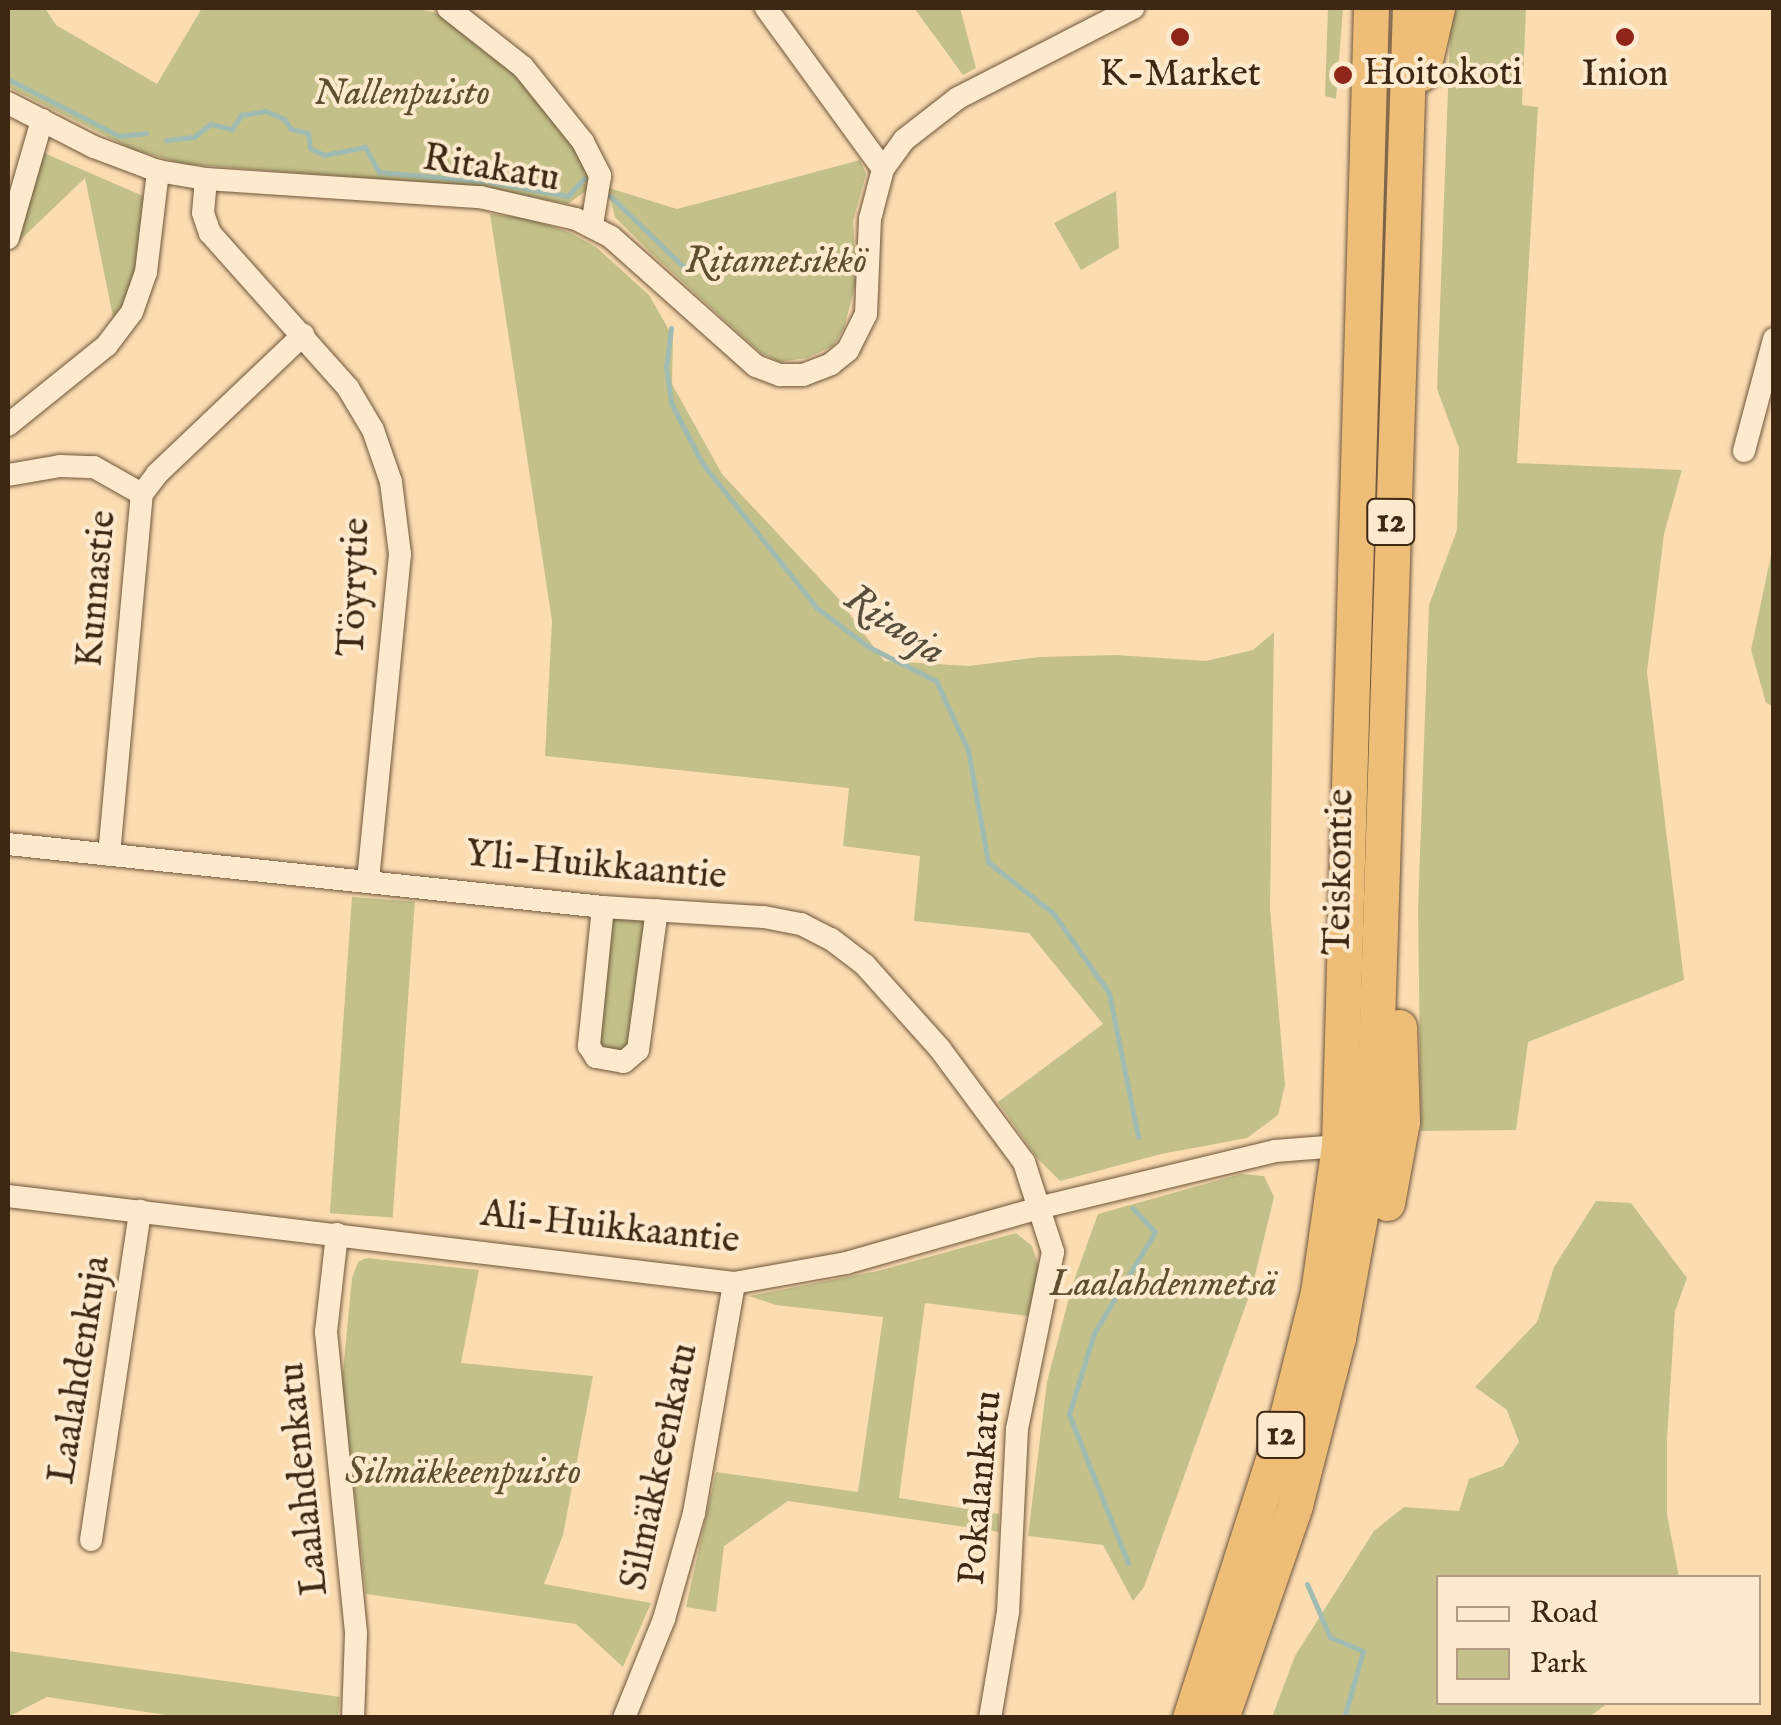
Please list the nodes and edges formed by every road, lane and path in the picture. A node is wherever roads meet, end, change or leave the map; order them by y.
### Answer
1 (448, 8) edge
2 (766, 8) edge
3 (1133, 8) edge
4 (1371, 8) edge
5 (1410, 8) edge
6 (1437, 8) edge
7 (1089, 17) edge
8 (8, 103) edge
9 (1406, 110) junction
10 (42, 120) junction
11 (883, 169) junction
12 (158, 171) junction
13 (206, 179) junction
14 (592, 224) junction
15 (8, 238) edge
16 (303, 335) junction
17 (1774, 339) edge
18 (8, 425) edge
19 (1744, 451) dead end
20 (8, 475) edge
21 (142, 494) junction
22 (8, 844) edge
23 (109, 856) junction
24 (368, 881) junction
25 (603, 906) junction
26 (657, 910) junction
27 (1382, 934) junction
28 (1356, 1145) junction
29 (8, 1196) edge
30 (1042, 1207) junction
31 (140, 1211) junction
32 (337, 1234) junction
33 (734, 1283) junction
34 (1338, 1337) junction
35 (91, 1540) dead end
36 (353, 1718) edge
37 (624, 1718) edge
38 (990, 1718) edge
39 (1190, 1718) edge
40 (1221, 1718) edge

1 - 14 street
2 - 11 street
3 - 7 street, Ritakatu
4 - 28 highway, Teiskontie / 12
5 - 9 highway, Teiskontie / 12
6 - 9 highway
7 - 11 street, Ritakatu
8 - 10 street, Ritakatu
9 - 27 highway, Teiskontie / 12
10 - 12 street, Ritakatu
10 - 15 street
11 - 14 street, Ritakatu
12 - 13 street, Ritakatu
12 - 18 street
13 - 14 street, Ritakatu
13 - 16 street, Töyrytie
16 - 21 street, Kunnastie
16 - 24 street, Töyrytie
17 - 19 street
20 - 21 street
21 - 23 street, Kunnastie
22 - 23 street, Yli-Huikkaantie
23 - 24 street, Yli-Huikkaantie
24 - 25 street, Yli-Huikkaantie
25 - 26 street, Yli-Huikkaantie
25 - 26 street
26 - 30 street, Yli-Huikkaantie
27 - 28 highway, Teiskontie / 12
27 - 34 highway, 12
28 - 30 street, Ali-Huikkaantie
28 - 34 highway, Teiskontie / 12
28 - 39 highway, Teiskontie / 12
29 - 31 street, Ali-Huikkaantie
30 - 33 street, Ali-Huikkaantie
30 - 38 street, Pokalankatu
31 - 32 street, Ali-Huikkaantie
31 - 35 street, Laalahdenkuja
32 - 33 street, Ali-Huikkaantie
32 - 36 street, Laalahdenkatu
33 - 37 street, Silmäkkeenkatu
34 - 40 highway, Teiskontie / 12

